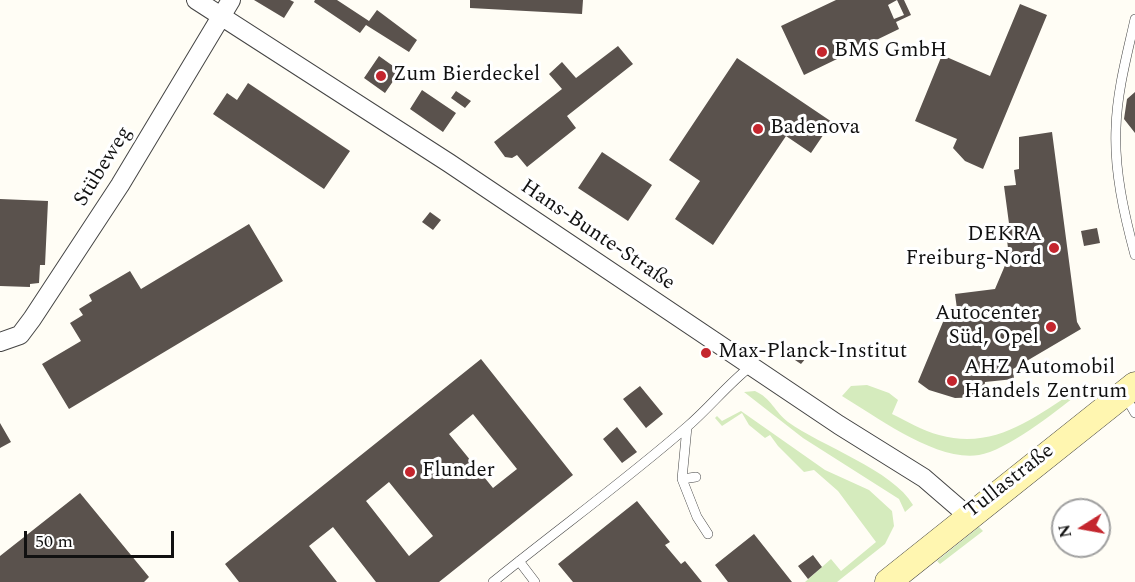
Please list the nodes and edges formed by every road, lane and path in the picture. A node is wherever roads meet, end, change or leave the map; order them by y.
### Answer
1 (196, 0) edge
2 (231, 0) edge
3 (222, 16) junction
4 (1135, 19) edge
5 (1135, 255) edge
6 (0, 342) edge
7 (751, 366) junction
8 (1131, 397) edge
9 (687, 427) junction
10 (696, 477) dead end
11 (682, 479) junction
12 (968, 516) junction
13 (708, 534) dead end
14 (519, 561) junction
15 (493, 582) edge
16 (535, 582) edge
17 (888, 582) edge

1 - 3 street, Hans-Bunte-Straße
2 - 3 street, Stübeweg
3 - 6 street, Stübeweg
3 - 7 street, Hans-Bunte-Straße
4 - 5 lane
7 - 9 lane
7 - 12 street, Hans-Bunte-Straße
8 - 12 street, Tullastraße
9 - 11 lane
9 - 14 lane
10 - 11 lane
11 - 13 lane
12 - 17 street, Tullastraße
14 - 15 lane
14 - 16 lane

